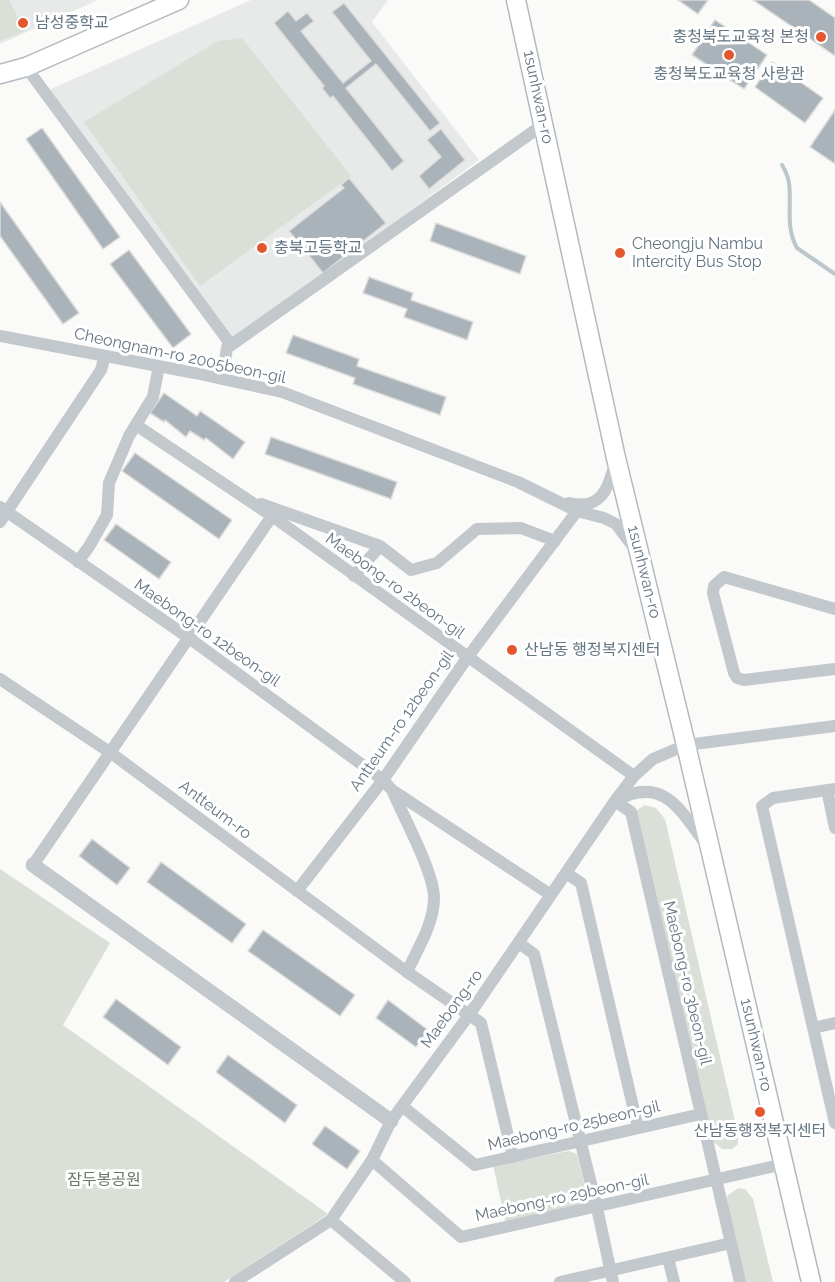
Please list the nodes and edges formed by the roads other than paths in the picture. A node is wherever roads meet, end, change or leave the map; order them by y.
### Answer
1 (179, 0) edge
2 (516, 0) edge
3 (26, 67) junction
4 (0, 74) edge
5 (544, 124) junction
6 (0, 336) edge
7 (227, 348) junction
8 (105, 356) junction
9 (159, 366) junction
10 (222, 379) junction
11 (136, 425) junction
12 (616, 458) junction
13 (245, 498) junction
14 (559, 501) junction
15 (577, 512) junction
16 (2, 514) edge
17 (272, 516) junction
18 (555, 541) junction
19 (380, 546) junction
20 (640, 556) junction
21 (78, 562) junction
22 (354, 576) junction
23 (835, 609) edge
24 (189, 638) junction
25 (467, 658) junction
26 (835, 669) edge
27 (0, 679) edge
28 (835, 726) edge
29 (686, 745) junction
30 (111, 753) junction
31 (634, 776) junction
32 (383, 780) junction
33 (392, 790) junction
34 (831, 790) edge
35 (615, 801) junction
36 (835, 828) edge
37 (711, 851) junction
38 (33, 865) joint
39 (566, 873) junction
40 (297, 891) junction
41 (551, 895) junction
42 (519, 943) junction
43 (407, 972) junction
44 (469, 1015) junction
45 (835, 1023) edge
46 (813, 1028) junction
47 (402, 1106) junction
48 (701, 1114) junction
49 (834, 1119) edge
50 (392, 1121) junction
51 (638, 1128) junction
52 (579, 1142) junction
53 (513, 1157) junction
54 (372, 1160) junction
55 (784, 1164) junction
56 (716, 1180) junction
57 (597, 1208) junction
58 (331, 1220) junction
59 (731, 1243) junction
60 (668, 1258) junction
61 (611, 1276) edge
62 (235, 1282) edge
63 (405, 1282) edge
64 (560, 1282) edge
65 (674, 1282) edge
66 (740, 1282) edge
67 (811, 1282) edge

1 - 3 main road
2 - 5 main road, 1sunhwan-ro
3 - 4 main road
3 - 7 street
5 - 7 street
5 - 12 main road, 1sunhwan-ro
6 - 8 street, Cheongnam-ro 2005beon-gil
7 - 10 street
8 - 9 street, Cheongnam-ro 2005beon-gil
8 - 16 street
9 - 10 street, Cheongnam-ro 2005beon-gil
9 - 11 street
10 - 14 street, Cheongnam-ro 2005beon-gil
11 - 13 street, Maebong-ro 2beon-gil
11 - 21 street
12 - 14 street
12 - 20 main road, 1sunhwan-ro
13 - 17 street, Maebong-ro 2beon-gil
13 - 19 street
14 - 15 street
15 - 18 street, Antteum-ro 12beon-gil
15 - 20 street
16 - 21 street, Maebong-ro 12beon-gil
17 - 22 street, Maebong-ro 2beon-gil
17 - 24 street
18 - 19 street
18 - 25 street, Antteum-ro 12beon-gil
19 - 22 street
20 - 29 main road, 1sunhwan-ro
21 - 24 street, Maebong-ro 12beon-gil
22 - 25 street, Maebong-ro 2beon-gil
23 - 26 street
24 - 30 street
24 - 32 street, Maebong-ro 12beon-gil
25 - 31 street, Maebong-ro 2beon-gil
25 - 32 street, Antteum-ro 12beon-gil
27 - 30 street, Antteum-ro
28 - 29 street, Maebong-ro
29 - 31 street, Maebong-ro
29 - 37 main road, 1sunhwan-ro
30 - 38 street
30 - 40 street, Antteum-ro
31 - 35 street, Maebong-ro
32 - 33 street, Maebong-ro 12beon-gil
32 - 40 street, Antteum-ro 12beon-gil
33 - 41 street, Maebong-ro 12beon-gil
33 - 43 street, Maebong-ro 12beon-gil
34 - 36 street
34 - 46 street
35 - 37 street
35 - 39 street, Maebong-ro
35 - 48 street, Maebong-ro 3beon-gil
37 - 55 main road, 1sunhwan-ro
38 - 50 street
39 - 41 street, Maebong-ro
39 - 51 street
40 - 43 street, Antteum-ro
41 - 42 street, Maebong-ro
42 - 44 street, Maebong-ro
42 - 52 street
43 - 44 street, Antteum-ro
44 - 47 street, Maebong-ro
44 - 53 street
45 - 46 street
46 - 49 street
47 - 50 street, Maebong-ro
47 - 53 street, Maebong-ro 25beon-gil
48 - 51 street, Maebong-ro 25beon-gil
48 - 56 street, Maebong-ro 3beon-gil
50 - 54 street, Maebong-ro
51 - 52 street, Maebong-ro 25beon-gil
52 - 53 street, Maebong-ro 25beon-gil
52 - 57 street
54 - 57 street, Maebong-ro 29beon-gil
54 - 58 street, Maebong-ro
55 - 56 street, Maebong-ro 29beon-gil
55 - 67 main road, 1sunhwan-ro
56 - 57 street, Maebong-ro 29beon-gil
56 - 59 street, Maebong-ro 3beon-gil
57 - 61 street
58 - 62 street, Maebong-ro
58 - 63 street
59 - 60 street
59 - 66 street, Maebong-ro 3beon-gil
60 - 61 street
60 - 65 street
61 - 64 street

